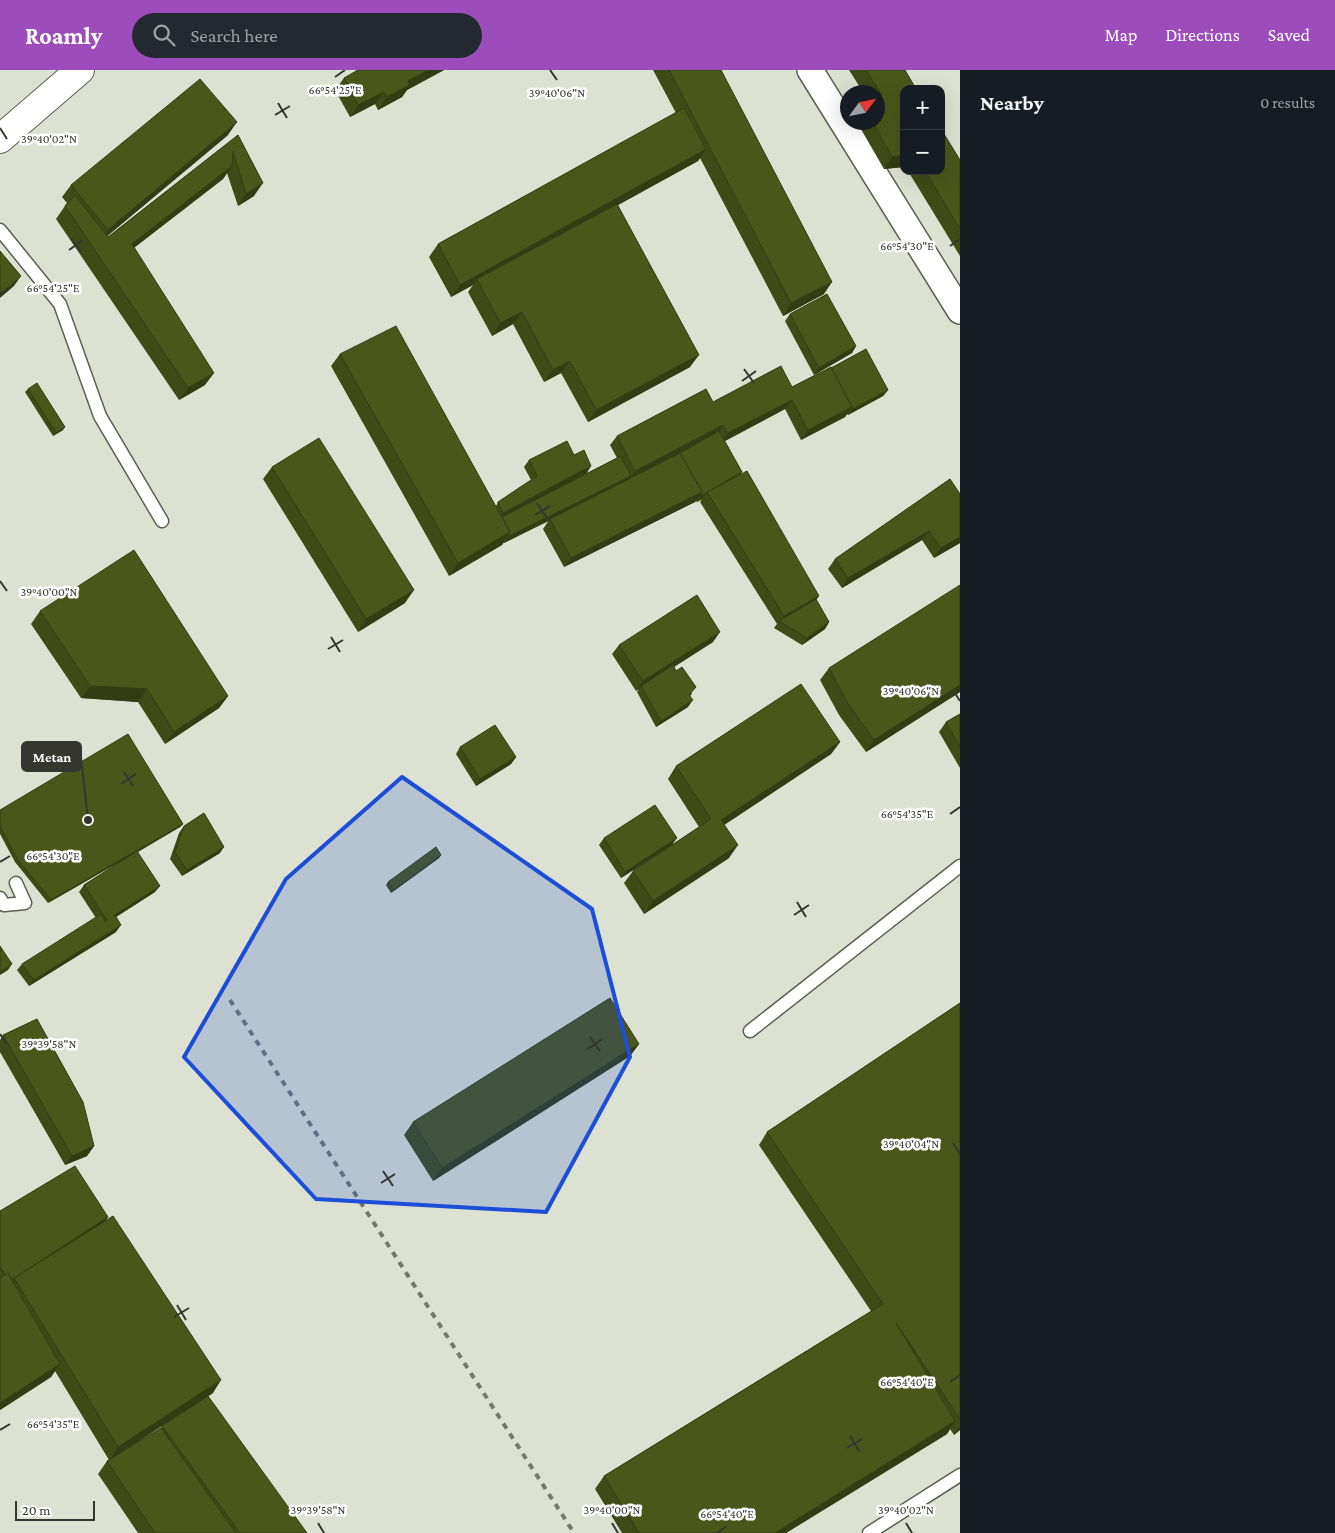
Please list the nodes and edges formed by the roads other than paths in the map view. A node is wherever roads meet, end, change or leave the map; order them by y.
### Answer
1 (80, 70) edge
2 (810, 70) edge
3 (0, 139) edge
4 (0, 230) edge
5 (960, 311) edge
6 (162, 520) dead end
7 (960, 866) edge
8 (16, 883) dead end
9 (0, 898) edge
10 (750, 1031) dead end
11 (960, 1474) edge
12 (870, 1533) edge

1 - 3 street
2 - 5 street
4 - 6 lane
7 - 10 lane
8 - 9 lane
11 - 12 lane

